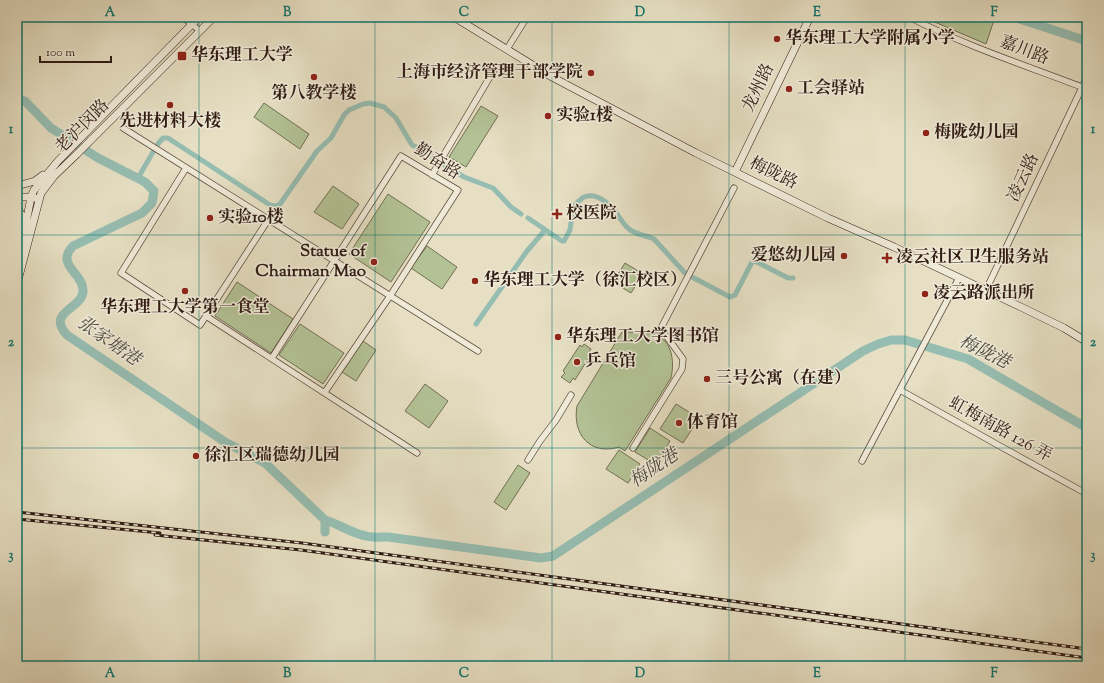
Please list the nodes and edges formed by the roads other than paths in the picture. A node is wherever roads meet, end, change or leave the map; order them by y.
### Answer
1 (183, 17) edge
2 (199, 17) edge
3 (214, 17) edge
4 (454, 17) edge
5 (527, 17) edge
6 (810, 17) edge
7 (909, 17) edge
8 (192, 24) junction
9 (200, 31) junction
10 (507, 49) junction
11 (494, 70) dead end
12 (1087, 77) edge
13 (1085, 88) edge
14 (123, 128) dead end
15 (186, 168) junction
16 (50, 171) junction
17 (735, 172) junction
18 (432, 175) junction
19 (17, 187) edge
20 (734, 188) dead end
21 (33, 193) junction
22 (41, 193) junction
23 (17, 197) edge
24 (39, 200) junction
25 (17, 207) edge
26 (268, 220) junction
27 (22, 244) junction
28 (334, 261) junction
29 (17, 262) edge
30 (958, 278) junction
31 (17, 284) edge
32 (986, 290) junction
33 (390, 296) junction
34 (206, 316) junction
35 (1087, 342) edge
36 (478, 351) dead end
37 (272, 358) junction
38 (900, 390) junction
39 (325, 392) junction
40 (571, 396) dead end
41 (633, 448) dead end
42 (417, 453) dead end
43 (528, 460) dead end
44 (862, 461) dead end
45 (1087, 494) edge

1 - 8 street
2 - 8 street, 老沪闵路
3 - 9 street, 老沪闵路
4 - 10 street, 梅陇路
5 - 10 street
6 - 17 street, 龙州路
7 - 13 street, 嘉川路
8 - 9 street
8 - 16 street, 老沪闵路
9 - 22 street, 老沪闵路, bridge
10 - 17 street, 梅陇路
11 - 18 street
12 - 13 street, 凌云路
13 - 32 street, 凌云路
14 - 15 street
15 - 26 street
15 - 34 street
16 - 19 street
16 - 21 street, 老沪闵路
17 - 30 street, 梅陇路
18 - 28 street, 勤奋路
18 - 33 street, 勤奋路
19 - 21 street
20 - 41 street
21 - 22 street
21 - 23 street
21 - 24 street
21 - 27 street, 老沪闵路
22 - 24 street, 老沪闵路
24 - 31 street, 老沪闵路
25 - 27 street
26 - 28 street
26 - 34 street
27 - 29 street, 老沪闵路
28 - 33 street
28 - 37 street, 勤奋路
30 - 32 street, 梅陇路
30 - 38 street
32 - 35 street, 梅陇路
33 - 36 street
33 - 39 street, 勤奋路
34 - 37 street
37 - 39 street
38 - 44 street
38 - 45 street, 虹梅南路 126 弄
39 - 42 street
40 - 43 street

